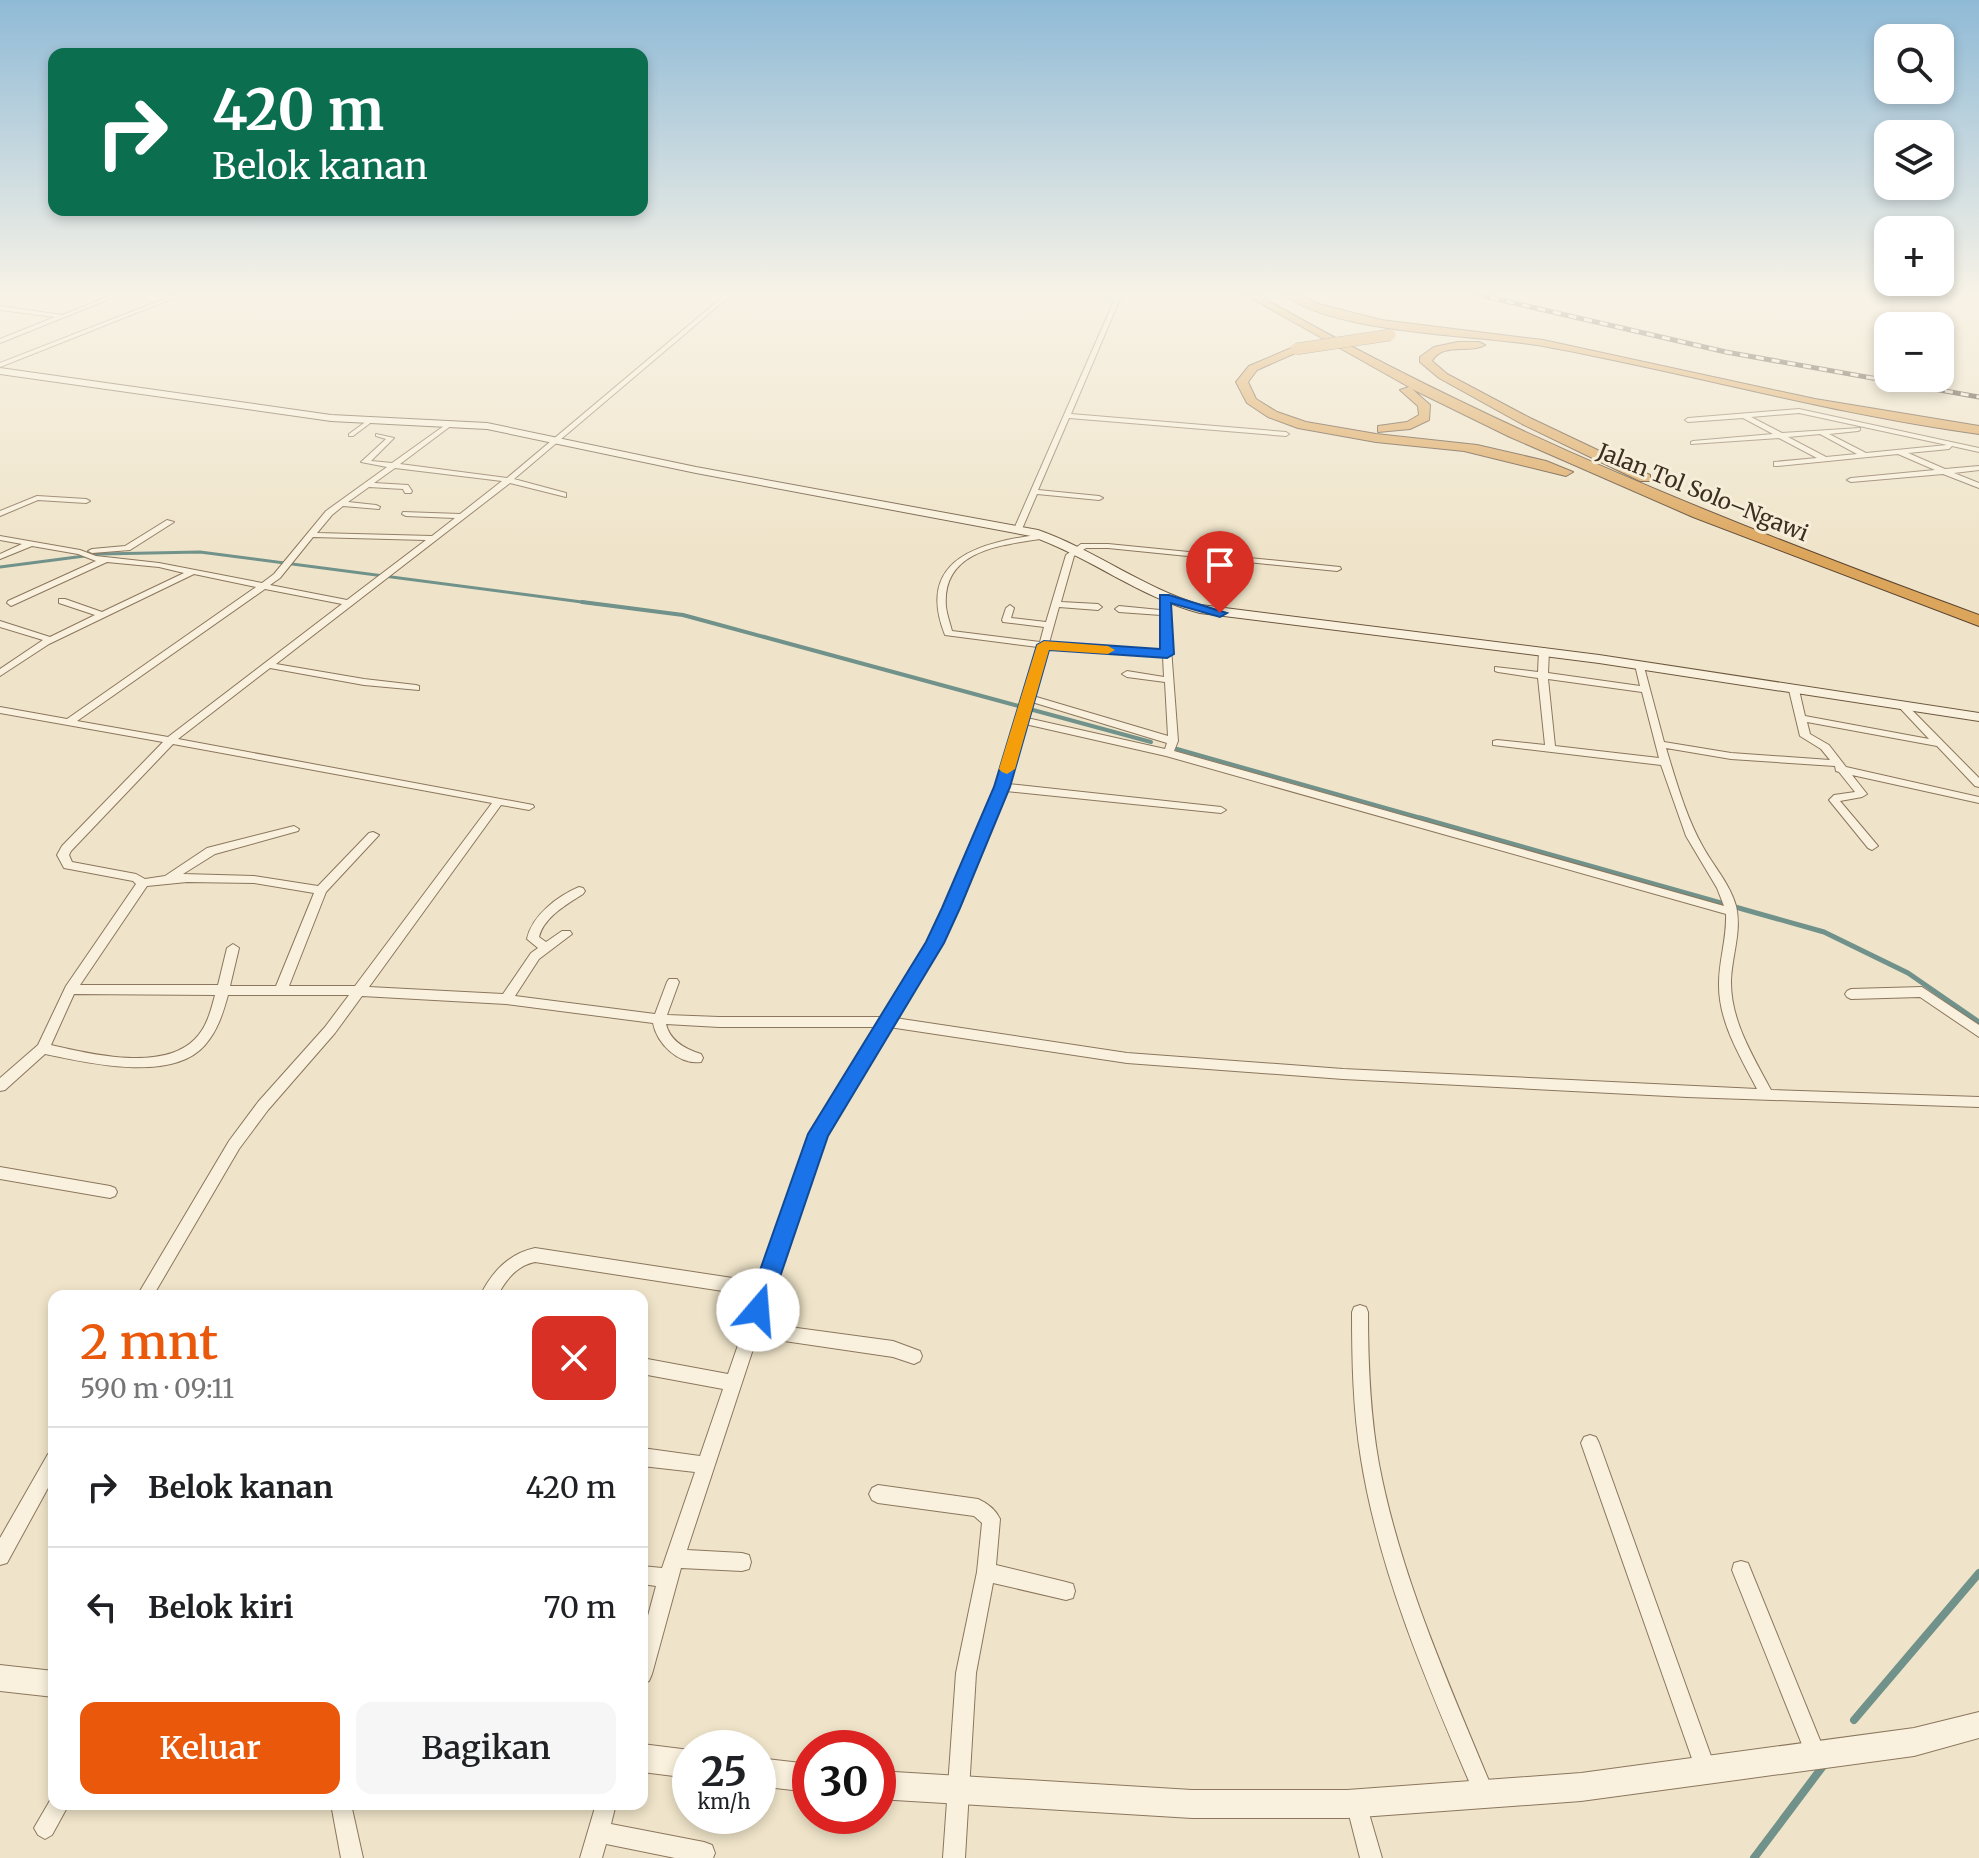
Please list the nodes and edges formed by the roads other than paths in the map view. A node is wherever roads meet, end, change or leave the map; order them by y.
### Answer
1 (66, 381) edge
2 (628, 381) edge
3 (1081, 381) edge
4 (1243, 381) edge
5 (1257, 381) edge
6 (1390, 381) edge
7 (1406, 381) edge
8 (1437, 381) edge
9 (1452, 381) edge
10 (1710, 381) edge
11 (1744, 415) junction
12 (1066, 416) junction
13 (1688, 420) dead end
14 (370, 421) junction
15 (450, 424) junction
16 (1873, 428) junction
17 (1818, 431) junction
18 (1979, 432) edge
19 (1286, 434) dead end
20 (1782, 434) junction
21 (351, 435) dead end
22 (378, 435) dead end
23 (557, 442) junction
24 (1693, 443) dead end
25 (1961, 446) junction
26 (1979, 450) edge
27 (1897, 452) junction
28 (1864, 455) junction
29 (1824, 459) junction
30 (1777, 464) dead end
31 (395, 467) junction
32 (1979, 468) edge
33 (1943, 471) junction
34 (509, 480) junction
35 (1851, 480) dead end
36 (369, 485) junction
37 (1979, 486) edge
38 (1663, 487) junction
39 (408, 491) dead end
40 (1034, 492) junction
41 (563, 495) dead end
42 (1099, 498) dead end
43 (86, 501) dead end
44 (342, 504) junction
45 (376, 507) dead end
46 (0, 514) edge
47 (406, 514) dead end
48 (461, 516) junction
49 (170, 522) dead end
50 (1018, 529) junction
51 (310, 535) junction
52 (1043, 536) junction
53 (0, 538) edge
54 (433, 538) junction
55 (11, 540) junction
56 (30, 544) junction
57 (0, 545) edge
58 (1076, 550) junction
59 (86, 554) junction
60 (0, 557) edge
61 (108, 558) junction
62 (1337, 569) dead end
63 (193, 572) junction
64 (1850, 574) junction
65 (264, 585) junction
66 (1164, 597) junction
67 (62, 601) dead end
68 (11, 603) dead end
69 (349, 603) junction
70 (1056, 604) junction
71 (1979, 606) edge
72 (1098, 607) dead end
73 (1010, 608) dead end
74 (1119, 609) dead end
75 (1164, 613) junction
76 (101, 614) junction
77 (1979, 621) edge
78 (0, 624) edge
79 (1050, 625) junction
80 (51, 640) junction
81 (1044, 645) junction
82 (1544, 651) junction
83 (1167, 654) junction
84 (268, 665) junction
85 (1640, 665) junction
86 (1498, 669) dead end
87 (0, 673) edge
88 (1127, 674) dead end
89 (1543, 676) junction
90 (1168, 680) junction
91 (416, 688) dead end
92 (1646, 690) junction
93 (1794, 690) junction
94 (1903, 706) junction
95 (1025, 708) junction
96 (0, 710) edge
97 (1979, 717) edge
98 (1801, 718) junction
99 (69, 722) junction
100 (171, 740) junction
101 (1497, 743) dead end
102 (1659, 744) junction
103 (1941, 744) junction
104 (1171, 747) junction
105 (1550, 749) junction
106 (1665, 762) junction
107 (1838, 766) junction
108 (1979, 784) edge
109 (1002, 787) junction
110 (1979, 800) edge
111 (498, 802) junction
112 (529, 807) dead end
113 (1221, 810) dead end
114 (294, 829) dead end
115 (373, 835) dead end
116 (1872, 846) dead end
117 (169, 878) junction
118 (143, 883) junction
119 (321, 890) junction
120 (579, 891) dead end
121 (1731, 910) junction
122 (566, 934) dead end
123 (545, 947) junction
124 (233, 948) dead end
125 (673, 982) dead end
126 (70, 989) junction
127 (281, 989) junction
128 (222, 991) junction
129 (360, 991) junction
130 (1851, 994) dead end
131 (506, 999) junction
132 (659, 1019) junction
133 (888, 1022) junction
134 (1979, 1032) edge
135 (43, 1048) junction
136 (696, 1058) dead end
137 (0, 1086) edge
138 (1766, 1094) junction
139 (1979, 1102) edge
140 (0, 1173) edge
141 (110, 1192) dead end
142 (149, 1290) edge
143 (492, 1290) edge
144 (764, 1290) junction
145 (1360, 1312) dead end
146 (751, 1329) junction
147 (914, 1356) dead end
148 (648, 1367) edge
149 (733, 1383) junction
150 (1590, 1443) dead end
151 (648, 1458) edge
152 (705, 1465) junction
153 (48, 1471) edge
154 (878, 1494) dead end
155 (0, 1556) edge
156 (674, 1558) junction
157 (742, 1562) dead end
158 (1741, 1570) dead end
159 (986, 1572) junction
160 (648, 1576) edge
161 (668, 1578) junction
162 (1066, 1591) dead end
163 (648, 1652) edge
164 (0, 1678) edge
165 (48, 1683) edge
166 (1979, 1725) edge
167 (1827, 1754) junction
168 (648, 1759) edge
169 (672, 1762) edge
170 (1706, 1770) junction
171 (896, 1786) edge
172 (957, 1791) junction
173 (1485, 1796) junction
174 (1356, 1803) junction
175 (56, 1810) edge
176 (342, 1810) edge
177 (604, 1810) edge
178 (45, 1828) dead end
179 (598, 1832) junction
180 (704, 1853) dead end
181 (352, 1858) edge
182 (591, 1858) edge
183 (954, 1858) edge
184 (1371, 1858) edge

1 - 14 main road
2 - 23 street
3 - 12 street
4 - 64 highway
5 - 6 highway
7 - 64 highway, Jalan Tol Solo–Ngawi
8 - 38 highway, Jalan Tol Solo–Ngawi
9 - 38 highway
10 - 18 highway
11 - 13 street
11 - 16 street
11 - 20 street
12 - 19 street
12 - 40 street
14 - 15 main road
14 - 21 street
15 - 23 main road
15 - 31 street
16 - 17 street
16 - 25 street
17 - 20 street
17 - 28 street
20 - 24 street
20 - 29 street
22 - 31 street
23 - 34 street
23 - 50 main road
25 - 26 street
25 - 27 street
27 - 28 street
27 - 33 street
28 - 29 street
29 - 30 street
31 - 34 street
31 - 36 street
32 - 33 street
33 - 35 street
33 - 37 street
34 - 41 street
34 - 48 street
36 - 39 street
36 - 44 street
38 - 71 highway, Jalan Tol Solo–Ngawi
40 - 42 street
40 - 50 street
43 - 46 street
44 - 45 street
44 - 51 street
47 - 48 street
48 - 54 street
49 - 59 street
50 - 52 main road
51 - 54 street
51 - 65 street
52 - 58 main road
52 - 81 street
53 - 55 street
54 - 69 street
55 - 56 street
55 - 57 street
56 - 59 street
56 - 60 street
58 - 62 street
58 - 66 main road
58 - 70 street
59 - 61 street
61 - 63 street
61 - 68 street
63 - 65 street
63 - 76 street
64 - 77 highway, Jalan Tol Solo–Ngawi
65 - 69 street
65 - 99 street
66 - 75 street
66 - 82 main road
67 - 76 street
69 - 84 street
70 - 72 street
70 - 79 street
73 - 79 street
74 - 75 street
75 - 83 street
76 - 80 street
78 - 80 street
79 - 81 street
80 - 87 street
81 - 83 street
81 - 95 street
82 - 85 main road
82 - 89 street
83 - 90 street
84 - 91 street
84 - 100 street
85 - 92 street
85 - 93 main road
86 - 89 street
88 - 90 street
89 - 92 street
89 - 105 street
90 - 104 street
92 - 102 street
93 - 94 main road
93 - 98 street
94 - 97 main road
94 - 103 street
95 - 104 street
95 - 104 street
95 - 109 street
96 - 99 street
98 - 103 street
98 - 107 street
99 - 100 street
100 - 111 street
100 - 118 street
101 - 105 street
102 - 106 street
102 - 107 street
103 - 108 street
104 - 121 street
105 - 106 street
106 - 121 street
107 - 110 street
107 - 116 street
109 - 113 street
109 - 133 street
111 - 112 street
111 - 129 street
114 - 117 street
115 - 119 street
117 - 118 street
117 - 119 street
118 - 126 street
119 - 127 street
120 - 123 street
121 - 138 street
122 - 123 street
123 - 131 street
124 - 128 street
125 - 132 street
126 - 128 street
126 - 135 street
127 - 128 street
127 - 129 street
128 - 135 street
129 - 131 street
129 - 142 street
130 - 134 street
131 - 132 street
132 - 133 street
132 - 136 street
133 - 138 street
133 - 144 street
135 - 137 street
138 - 139 street
140 - 141 street
143 - 144 street
144 - 146 street
145 - 173 street
146 - 147 street
146 - 149 street
148 - 149 street
149 - 152 street
150 - 170 street
151 - 152 street
152 - 156 street
153 - 155 street
154 - 159 street
156 - 157 street
156 - 161 street
158 - 167 street
159 - 162 street
159 - 172 street
160 - 161 street
161 - 163 street
164 - 165 street
166 - 167 street
167 - 170 street
168 - 169 street
170 - 173 street
171 - 172 street
172 - 174 street
172 - 183 street
173 - 174 street
174 - 184 street
175 - 178 street
176 - 181 street
177 - 179 street
179 - 180 street
179 - 182 street

